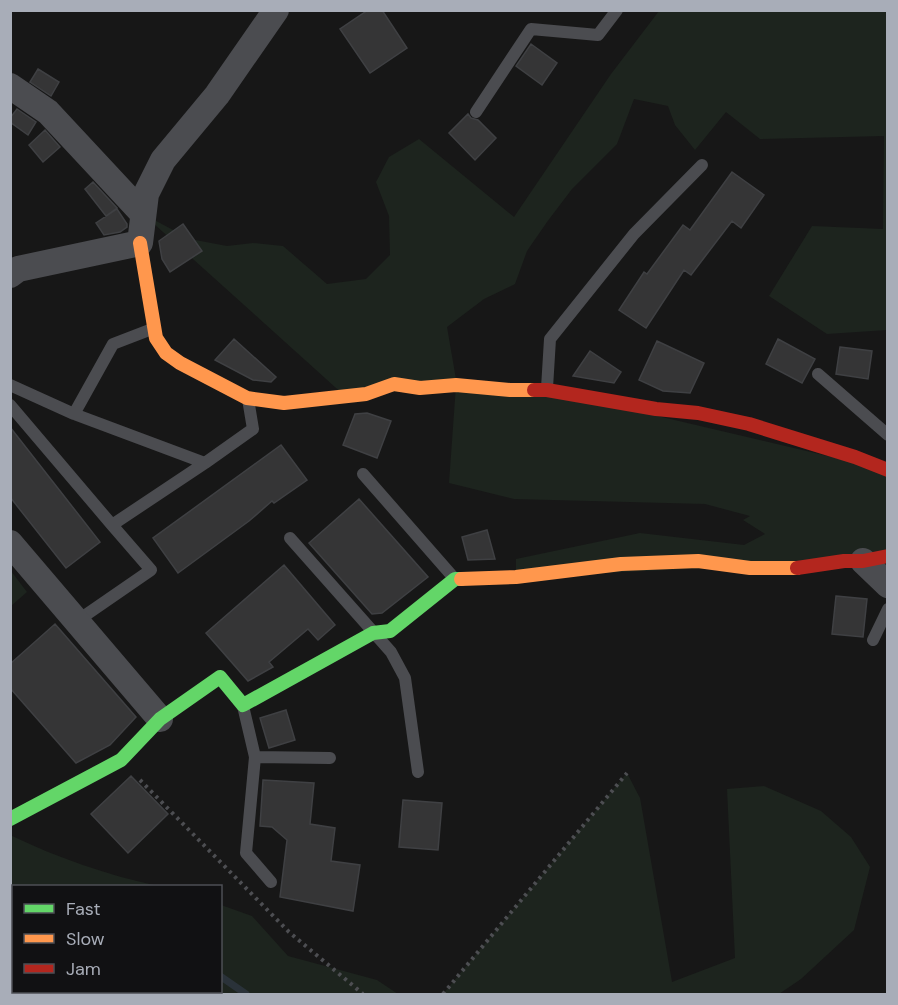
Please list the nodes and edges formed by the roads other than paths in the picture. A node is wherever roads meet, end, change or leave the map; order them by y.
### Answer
1 (276, 10) edge
2 (617, 10) edge
3 (10, 86) edge
4 (476, 111) dead end
5 (702, 165) dead end
6 (143, 214) junction
7 (140, 243) junction
8 (10, 275) edge
9 (155, 328) junction
10 (818, 374) dead end
11 (10, 386) edge
12 (547, 390) junction
13 (247, 398) junction
14 (10, 405) edge
15 (74, 414) junction
16 (888, 435) edge
17 (888, 453) edge
18 (855, 457) junction
19 (206, 463) junction
20 (888, 470) edge
21 (363, 474) dead end
22 (112, 525) junction
23 (290, 538) dead end
24 (10, 543) edge
25 (875, 559) edge
26 (454, 579) junction
27 (888, 585) edge
28 (888, 609) edge
29 (77, 621) junction
30 (373, 633) junction
31 (873, 640) dead end
32 (243, 705) junction
33 (160, 719) junction
34 (255, 757) junction
35 (330, 758) dead end
36 (418, 772) dead end
37 (10, 819) edge
38 (271, 882) dead end

1 - 6 street
2 - 4 lane
3 - 6 street
5 - 12 lane
6 - 7 street
7 - 8 street
7 - 9 street
9 - 13 street
9 - 15 lane
10 - 16 lane
11 - 15 lane
12 - 13 street
12 - 18 street
13 - 19 lane
14 - 22 lane
15 - 19 lane
17 - 18 lane
18 - 20 street
19 - 22 lane
21 - 26 lane
22 - 29 lane
23 - 30 lane
24 - 29 street
25 - 26 street
25 - 27 street
26 - 30 street
28 - 31 lane
29 - 33 street
30 - 32 street
30 - 36 lane
32 - 33 street
32 - 34 lane
33 - 37 street
34 - 35 lane
34 - 38 lane

